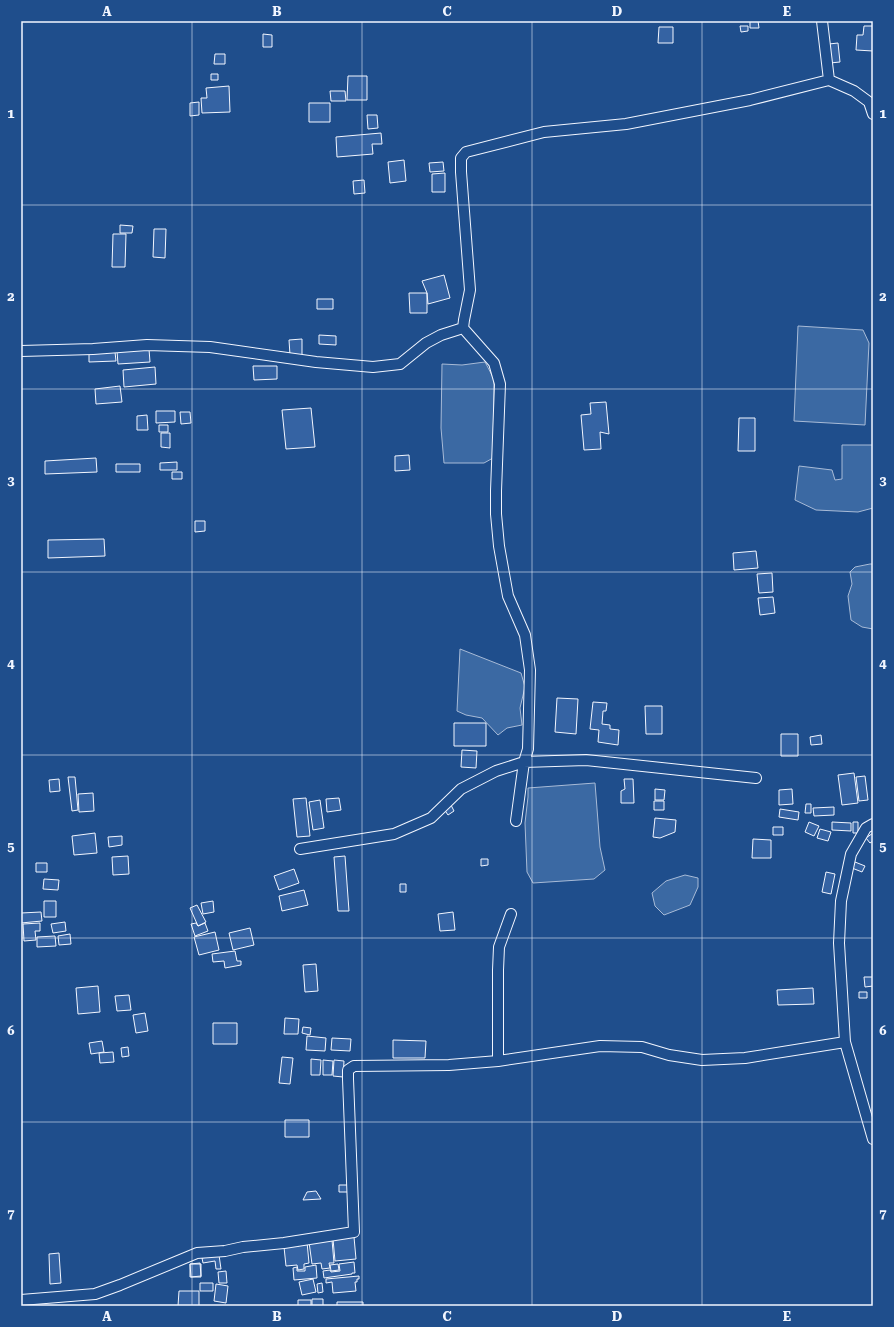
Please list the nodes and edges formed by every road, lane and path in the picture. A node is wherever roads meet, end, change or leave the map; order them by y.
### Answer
1 (822, 21) edge
2 (828, 80) junction
3 (873, 114) edge
4 (463, 328) junction
5 (21, 351) edge
6 (524, 762) junction
7 (756, 778) dead end
8 (516, 821) dead end
9 (873, 824) edge
10 (300, 849) dead end
11 (511, 914) dead end
12 (845, 1042) junction
13 (498, 1061) junction
14 (873, 1139) edge
15 (21, 1300) edge

1 - 2 street
2 - 3 street
2 - 4 street
4 - 5 street
4 - 6 street
6 - 7 street
6 - 8 street
6 - 10 street
9 - 12 street
11 - 13 street
12 - 13 street
12 - 14 street
13 - 15 street

